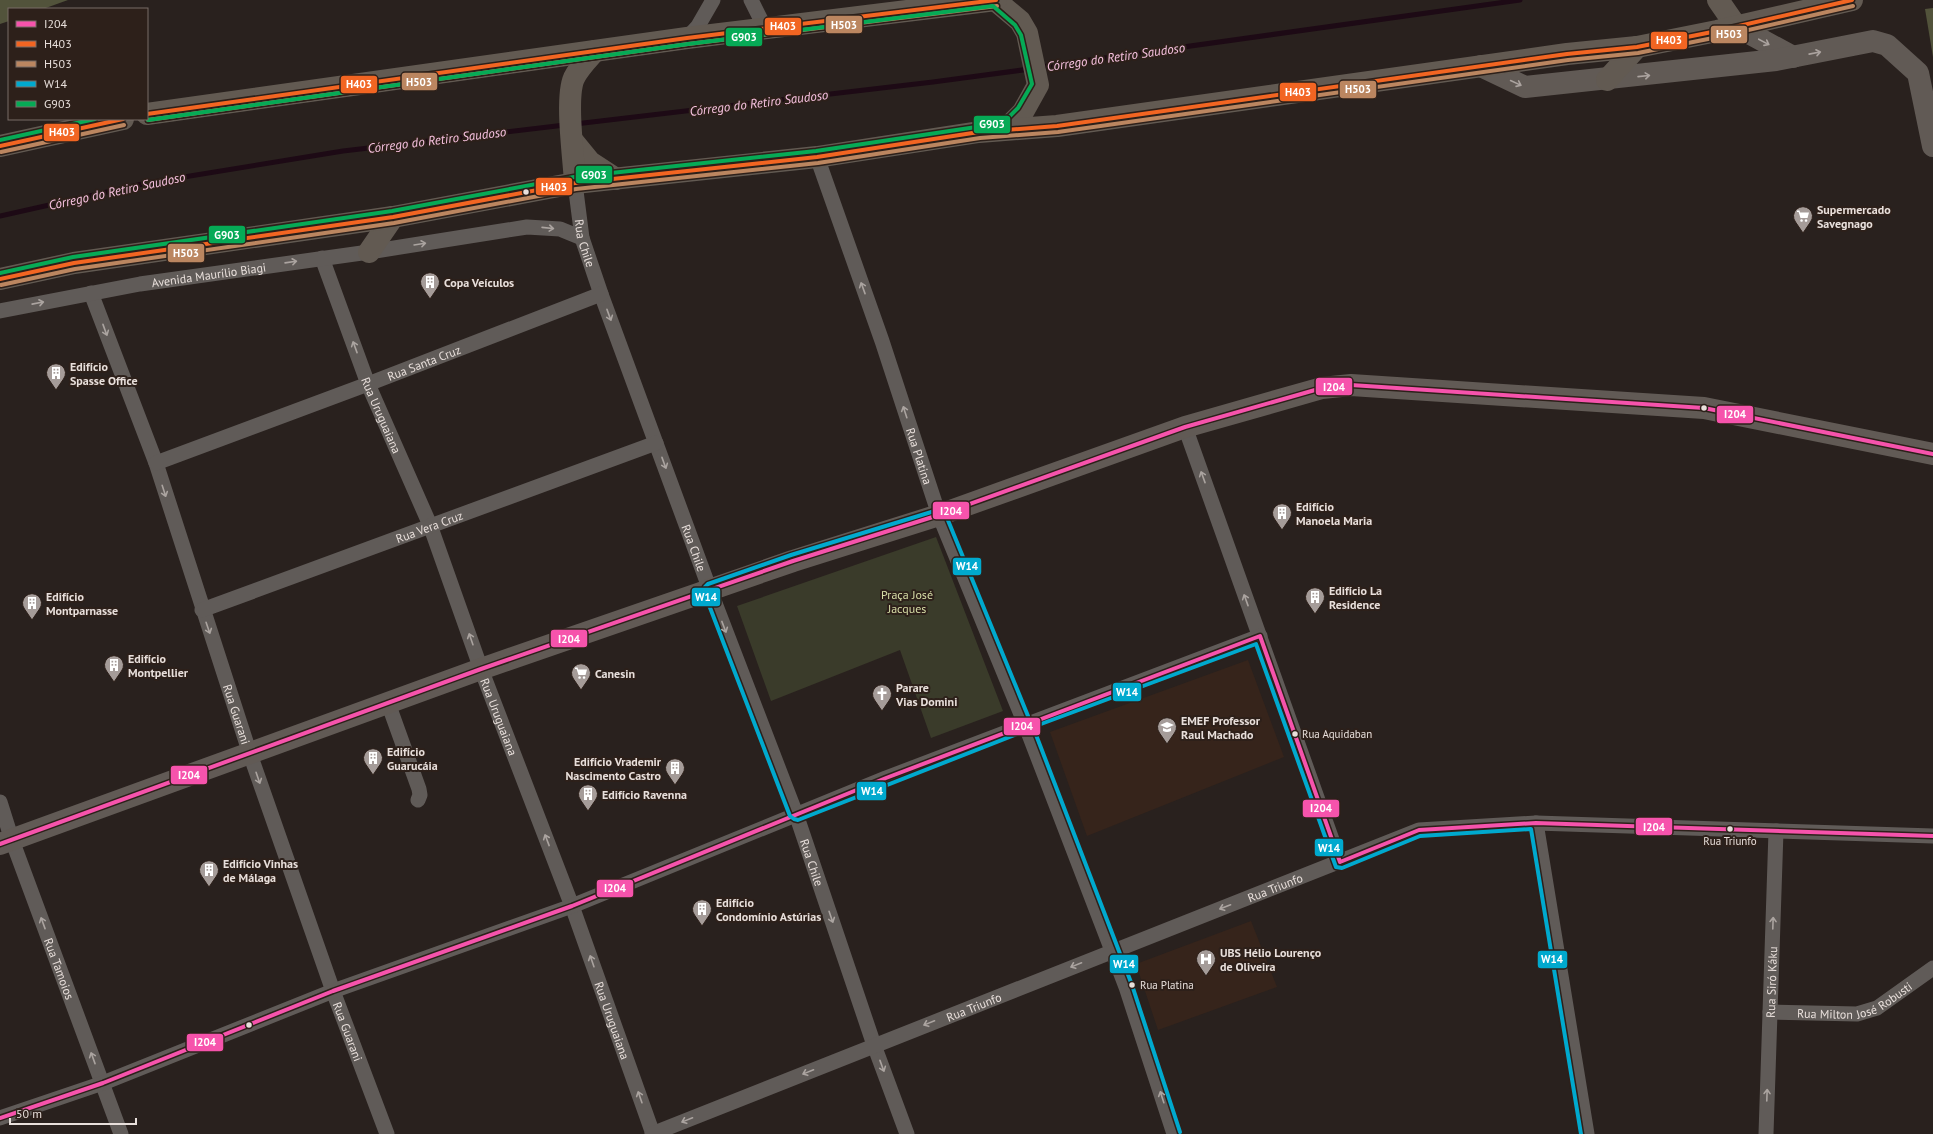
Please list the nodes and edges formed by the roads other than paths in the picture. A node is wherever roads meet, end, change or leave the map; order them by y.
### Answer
1 (713, 0) edge
2 (751, 0) edge
3 (995, 0) edge
4 (1718, 0) edge
5 (1852, 0) edge
6 (1736, 26) junction
7 (765, 28) junction
8 (687, 38) junction
9 (1637, 47) junction
10 (595, 51) junction
11 (1793, 57) junction
12 (1481, 66) junction
13 (1608, 80) junction
14 (148, 114) edge
15 (118, 120) edge
16 (1006, 129) junction
17 (572, 135) junction
18 (0, 146) edge
19 (1933, 146) edge
20 (817, 158) junction
21 (616, 179) junction
22 (575, 183) junction
23 (393, 217) junction
24 (582, 238) junction
25 (368, 252) junction
26 (322, 258) junction
27 (0, 279) edge
28 (91, 293) junction
29 (601, 294) junction
30 (0, 311) edge
31 (368, 384) junction
32 (1185, 427) junction
33 (656, 443) junction
34 (1933, 454) edge
35 (156, 463) junction
36 (939, 515) junction
37 (430, 525) junction
38 (710, 590) junction
39 (202, 610) junction
40 (1260, 636) junction
41 (481, 669) junction
42 (388, 703) junction
43 (1025, 724) junction
44 (250, 754) junction
45 (418, 800) dead end
46 (0, 802) edge
47 (796, 814) junction
48 (1536, 823) junction
49 (1776, 831) junction
50 (1933, 836) edge
51 (6, 842) edge
52 (1340, 862) junction
53 (572, 906) junction
54 (1112, 950) junction
55 (1933, 968) edge
56 (333, 991) junction
57 (1770, 1012) junction
58 (874, 1045) junction
59 (103, 1083) junction
60 (0, 1118) edge
61 (121, 1134) edge
62 (387, 1134) edge
63 (652, 1134) edge
64 (908, 1134) edge
65 (1174, 1134) edge
66 (1587, 1134) edge
67 (1766, 1134) edge

1 - 8 street
2 - 7 street
3 - 7 main road
3 - 16 main road
4 - 6 main road
5 - 6 main road
6 - 9 main road
6 -> 11 main road
7 - 8 main road
8 - 10 main road
9 - 12 main road
9 - 13 main road
10 - 14 main road
10 - 17 main road
13 -> 11 main road
11 -> 19 main road
12 -> 13 main road
12 - 16 main road
15 - 18 main road
16 - 20 main road
17 - 21 main road
17 - 22 main road
20 - 21 main road
36 -> 20 street, Rua Platina
21 - 22 main road
22 - 23 main road
22 - 24 street, Rua Chile
23 - 25 main road
23 - 27 main road
25 -> 24 street, Avenida Maurílio Biagi
24 - 29 street, Rua Chile
25 - 26 street, Avenida Maurílio Biagi
28 -> 26 street, Avenida Maurílio Biagi
31 -> 26 street, Rua Uruguaiana
30 -> 28 street, Avenida Maurílio Biagi
28 -> 35 street, Rua Guarani
29 - 31 street, Rua Santa Cruz
29 -> 33 street, Rua Chile
31 - 35 street, Rua Santa Cruz
31 - 37 street, Rua Uruguaiana
32 - 34 main road
32 - 36 main road
40 -> 32 street
33 - 37 street, Rua Vera Cruz
33 -> 38 street, Rua Chile
35 -> 39 street, Rua Guarani
36 - 38 main road
36 - 43 street, Rua Platina
37 - 39 street, Rua Vera Cruz
41 -> 37 street, Rua Uruguaiana
38 - 41 main road
38 -> 47 street, Rua Chile
39 -> 44 street, Rua Guarani
40 - 43 street
40 - 52 street
41 - 42 main road
53 -> 41 street, Rua Uruguaiana
42 - 44 main road
42 - 45 street
43 - 47 street
43 - 54 street, Rua Platina
44 - 51 main road
44 -> 56 street, Rua Guarani
46 - 51 street, Rua Tamoios
47 - 53 street
47 -> 58 street, Rua Chile
48 - 49 street, Rua Triunfo
48 - 52 street, Rua Triunfo
48 - 66 street
49 - 50 street, Rua Triunfo
57 -> 49 street, Rua Siró Káku
59 -> 51 street, Rua Tamoios
52 -> 54 street, Rua Triunfo
53 - 56 street
63 -> 53 street, Rua Uruguaiana
54 -> 58 street, Rua Triunfo
65 -> 54 street, Rua Platina
55 - 57 street, Rua Milton José Robusti
56 - 59 street
56 - 62 street, Rua Guarani
67 -> 57 street, Rua Siró Káku
58 -> 63 street, Rua Triunfo
58 -> 64 street, Rua Chile
59 - 60 street
59 - 61 street, Rua Tamoios

